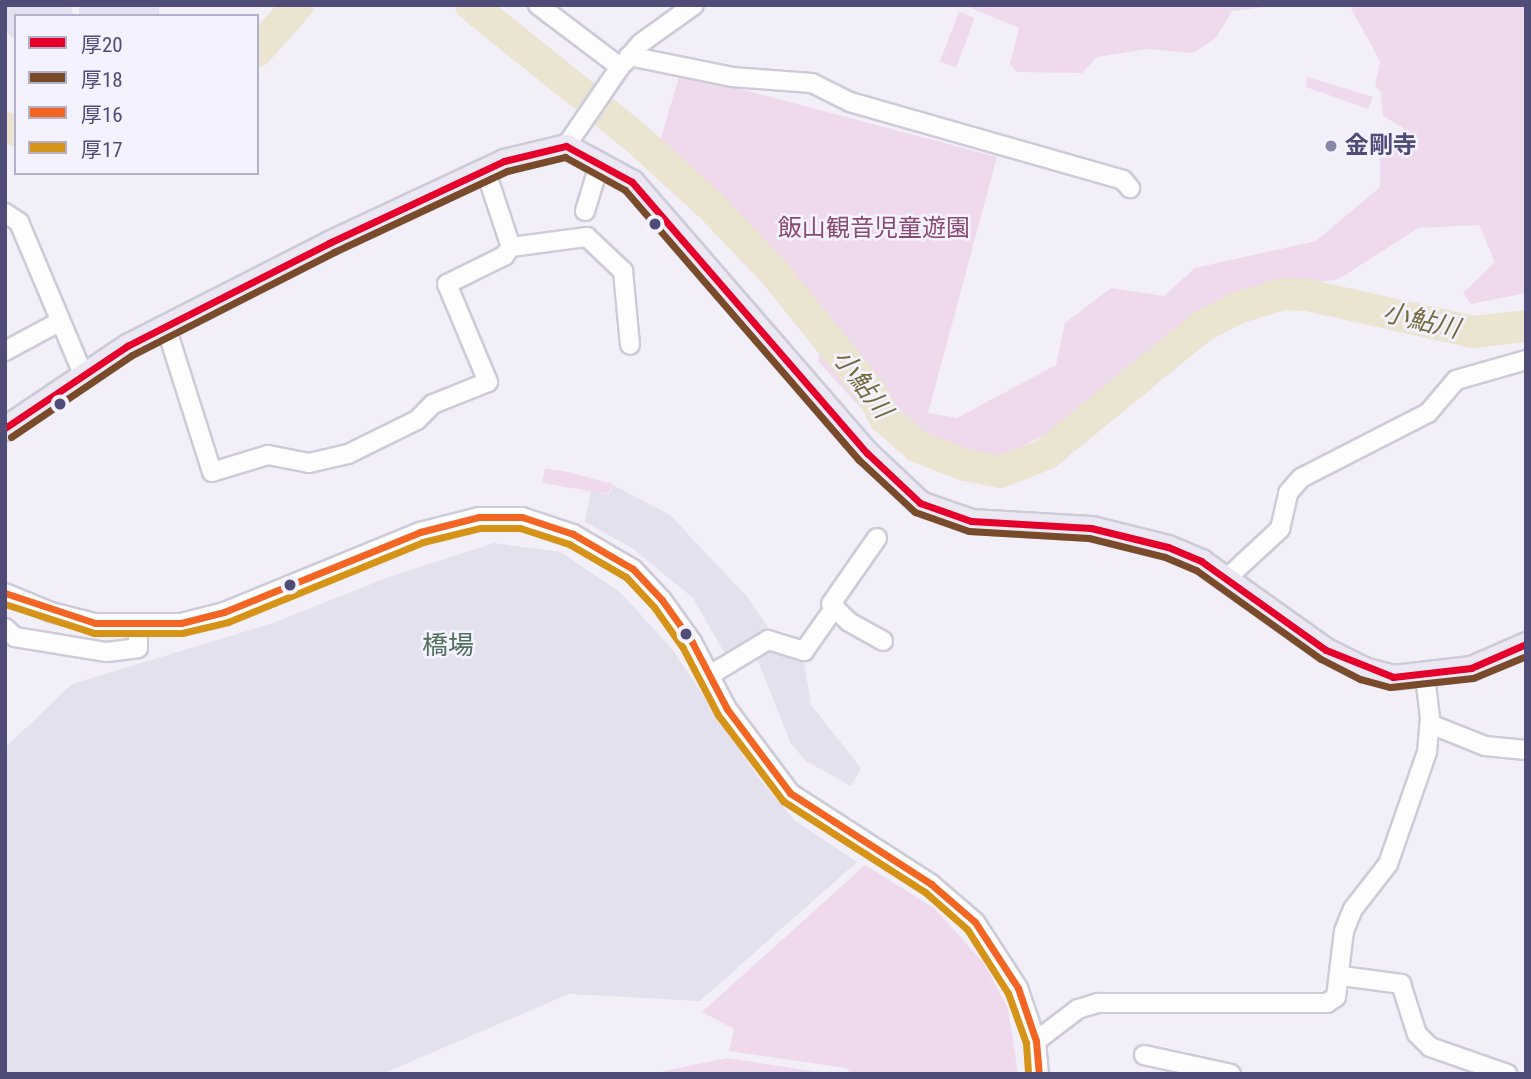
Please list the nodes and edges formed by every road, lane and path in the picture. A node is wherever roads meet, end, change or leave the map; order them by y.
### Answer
1 (538, 5) edge
2 (694, 5) edge
3 (621, 67) junction
4 (572, 138) junction
5 (600, 162) junction
6 (485, 169) junction
7 (1130, 188) dead end
8 (585, 211) dead end
9 (5, 213) edge
10 (510, 247) junction
11 (59, 323) junction
12 (166, 327) junction
13 (630, 345) dead end
14 (5, 351) edge
15 (1526, 360) edge
16 (83, 374) junction
17 (5, 428) edge
18 (877, 538) dead end
19 (1226, 579) junction
20 (5, 593) edge
21 (835, 607) junction
22 (138, 626) junction
23 (5, 628) edge
24 (883, 641) dead end
25 (1526, 644) edge
26 (710, 675) junction
27 (1425, 676) junction
28 (1430, 724) junction
29 (1526, 750) edge
30 (1342, 976) junction
31 (1036, 1041) junction
32 (1144, 1055) dead end
33 (1188, 1068) edge
34 (1038, 1074) edge
35 (1231, 1074) edge
36 (1507, 1074) edge

1 - 3 street
2 - 3 street
3 - 4 street
3 - 7 street
4 - 5 main road
4 - 6 main road
5 - 8 street
5 - 19 main road
6 - 10 street
6 - 12 main road
9 - 11 street
10 - 12 street
10 - 13 street
11 - 14 street
11 - 16 street
12 - 16 main road
15 - 19 street
16 - 17 main road
18 - 21 street
19 - 27 main road
20 - 22 street
21 - 24 street
21 - 26 street
22 - 23 street
22 - 26 street
25 - 27 main road
26 - 31 street
27 - 28 street
28 - 29 street
28 - 30 street
30 - 31 street
30 - 36 street
31 - 34 street
32 - 33 street
33 - 35 street

